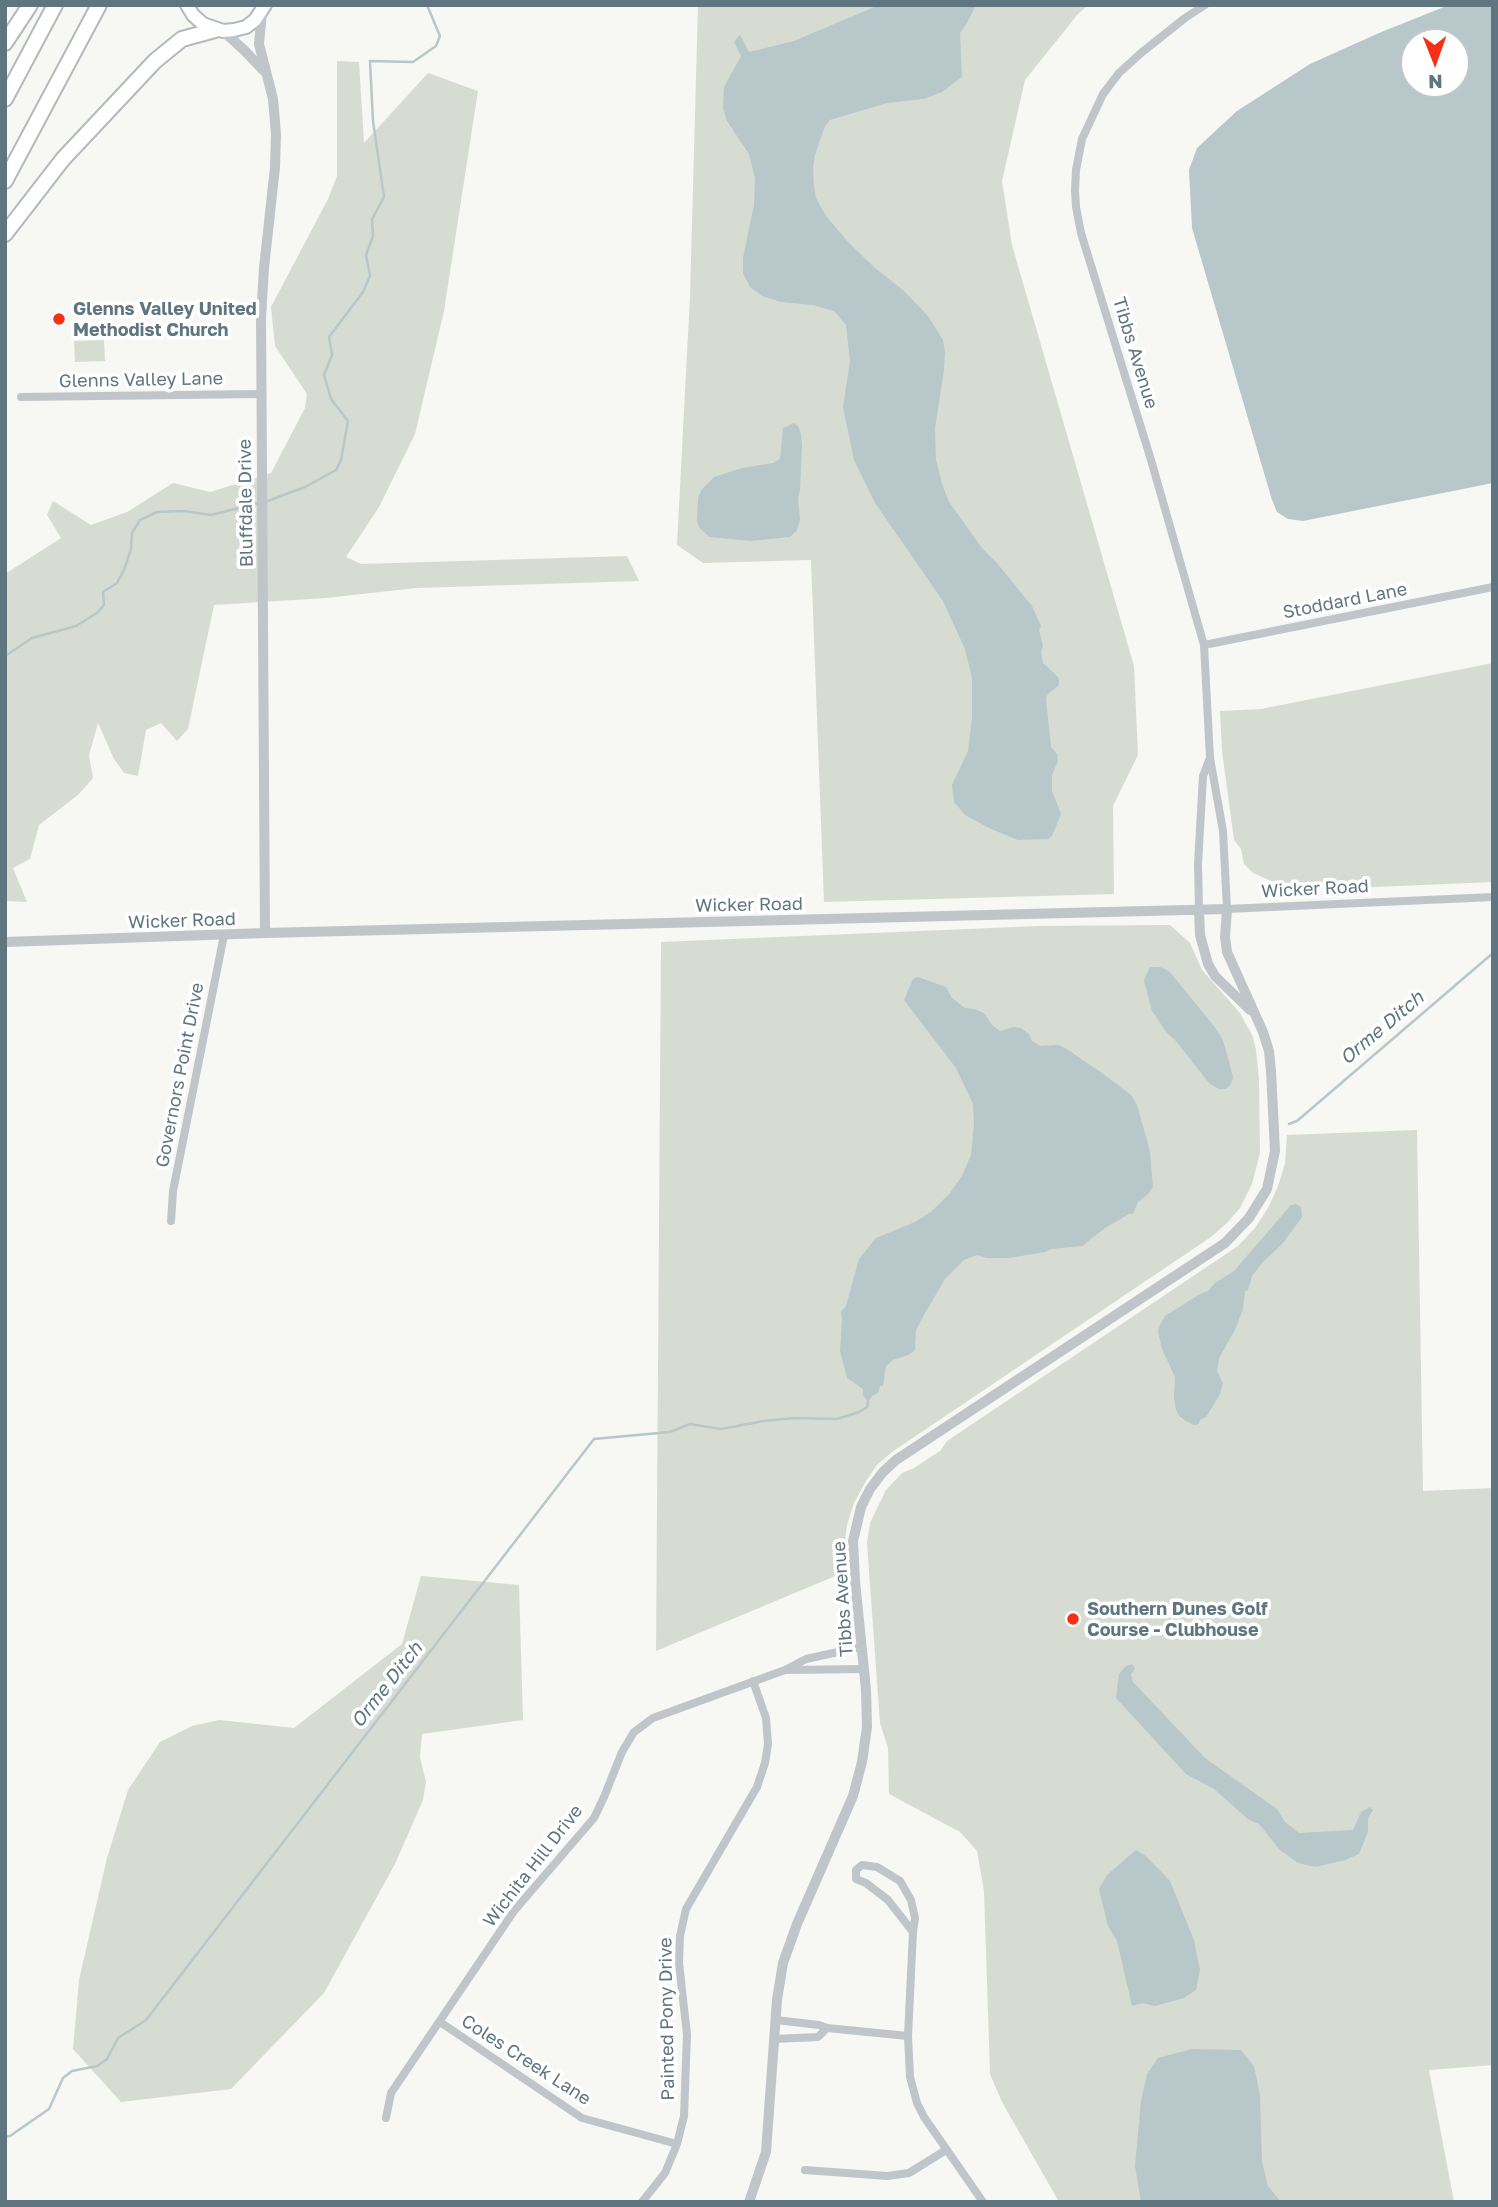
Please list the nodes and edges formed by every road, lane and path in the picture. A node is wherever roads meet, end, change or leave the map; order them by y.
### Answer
1 (30, 5) edge
2 (55, 5) edge
3 (99, 5) edge
4 (187, 5) edge
5 (1205, 5) edge
6 (264, 8) edge
7 (219, 30) junction
8 (5, 43) edge
9 (267, 74) junction
10 (5, 99) edge
11 (5, 181) edge
12 (5, 234) edge
13 (260, 394) junction
14 (21, 397) dead end
15 (1493, 587) edge
16 (1204, 645) junction
17 (1210, 758) junction
18 (1493, 897) edge
19 (1227, 909) junction
20 (1199, 910) junction
21 (265, 933) junction
22 (224, 936) junction
23 (5, 942) edge
24 (1256, 1015) junction
25 (171, 1221) dead end
26 (861, 1647) junction
27 (863, 1669) junction
28 (785, 1670) junction
29 (753, 1681) junction
30 (913, 1931) junction
31 (776, 2020) junction
32 (440, 2022) junction
33 (827, 2028) junction
34 (908, 2036) junction
35 (774, 2039) junction
36 (386, 2118) dead end
37 (677, 2144) junction
38 (946, 2150) junction
39 (805, 2170) dead end
40 (642, 2202) edge
41 (749, 2202) edge
42 (983, 2202) edge

1 - 8 highway
2 - 10 highway
3 - 11 highway
4 - 7 main road
5 - 16 street, Tibbs Avenue
6 - 7 main road
6 - 9 street, Bluffdale Drive
7 - 9 street
7 - 12 highway
9 - 13 street, Bluffdale Drive
13 - 14 street, Glenns Valley Lane
13 - 21 street, Bluffdale Drive
15 - 16 street, Stoddard Lane
16 - 17 street, Tibbs Avenue
17 - 19 street, Tibbs Avenue
17 - 20 street, Tibbs Avenue
18 - 19 street, Wicker Road
19 - 20 street, Wicker Road
19 - 24 street, Tibbs Avenue
20 - 21 street, Wicker Road
20 - 24 street, Tibbs Avenue
21 - 22 street, Wicker Road
22 - 23 street, Wicker Road
22 - 25 street, Governors Point Drive
24 - 26 street, Tibbs Avenue
26 - 27 street, Tibbs Avenue
26 - 28 street, Wichita Hill Drive
27 - 28 street, Wichita Hill Drive
27 - 31 street, Tibbs Avenue
28 - 29 street, Wichita Hill Drive
29 - 32 street, Wichita Hill Drive
29 - 37 street, Painted Pony Drive
30 - 30 street
30 - 34 street
31 - 33 street
31 - 35 street, Tibbs Avenue
32 - 36 street, Wichita Hill Drive
32 - 37 street, Coles Creek Lane
33 - 34 street
33 - 35 street
34 - 38 street
35 - 41 street, Tibbs Avenue
37 - 40 street, Painted Pony Drive
38 - 39 street
38 - 42 street

